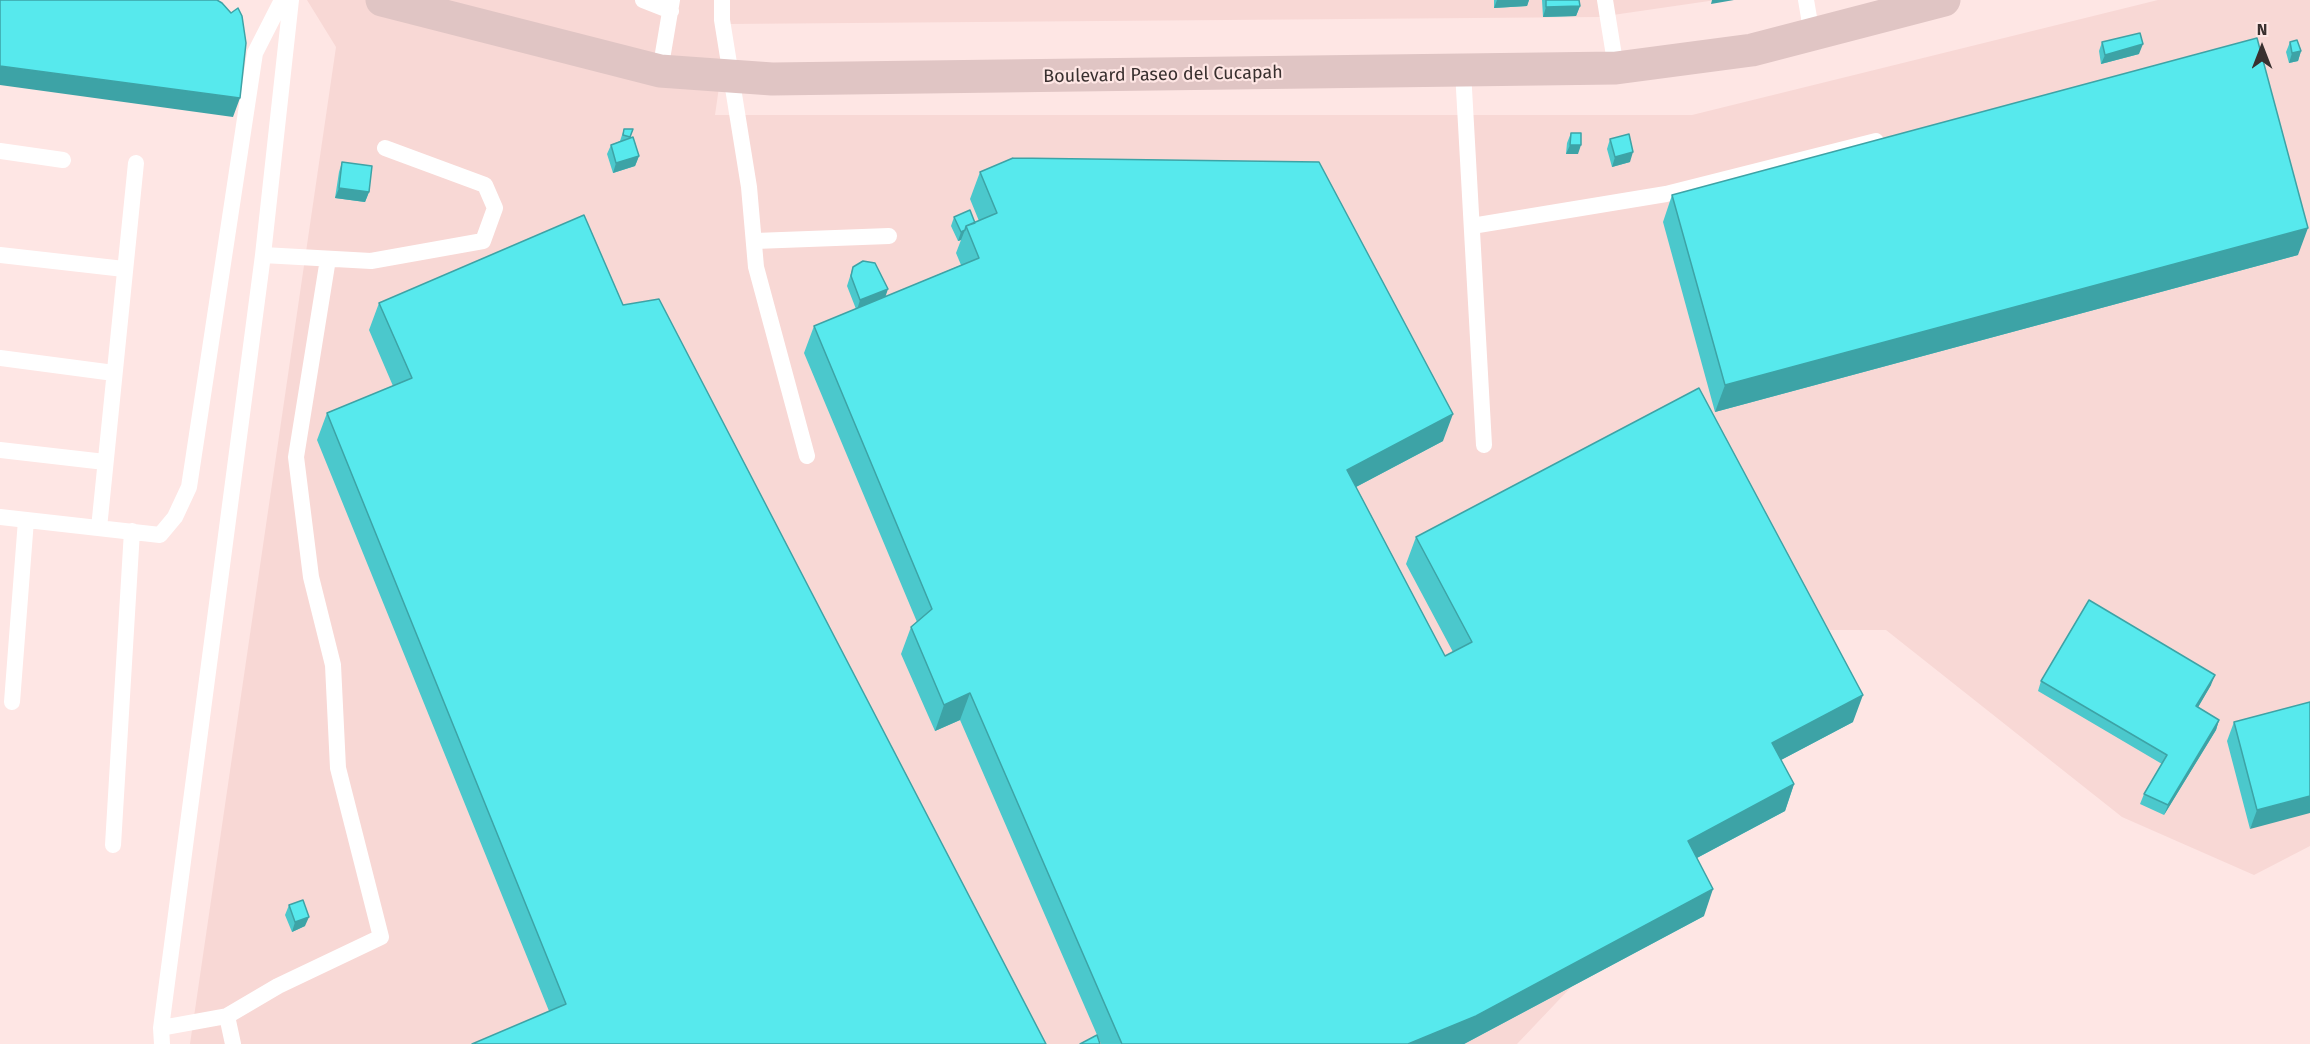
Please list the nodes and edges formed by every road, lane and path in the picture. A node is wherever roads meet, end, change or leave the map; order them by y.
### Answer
1 (282, 0) edge
2 (291, 0) edge
3 (382, 0) edge
4 (643, 0) edge
5 (722, 0) edge
6 (1605, 0) edge
7 (1806, 0) edge
8 (1944, 0) edge
9 (671, 5) edge
10 (1871, 9) edge
11 (1812, 35) junction
12 (1616, 68) junction
13 (660, 71) junction
14 (1464, 71) junction
15 (730, 76) junction
16 (1896, 136) edge
17 (385, 148) dead end
18 (0, 151) edge
19 (63, 160) dead end
20 (136, 163) dead end
21 (1472, 226) junction
22 (889, 236) dead end
23 (755, 241) junction
24 (0, 255) edge
25 (263, 255) junction
26 (328, 259) junction
27 (124, 269) junction
28 (0, 358) edge
29 (114, 373) junction
30 (1484, 445) dead end
31 (0, 450) edge
32 (807, 456) dead end
33 (105, 462) junction
34 (0, 517) edge
35 (26, 520) junction
36 (99, 528) junction
37 (132, 531) junction
38 (12, 702) dead end
39 (113, 845) dead end
40 (227, 1016) junction
41 (162, 1036) edge
42 (233, 1044) edge

1 - 37 lane
2 - 25 lane
3 - 13 main road, Boulevard Paseo del Cucapah
4 - 9 lane
5 - 15 lane
6 - 12 lane
7 - 11 lane
8 - 10 main road, Boulevard Paseo del Cucapah
9 - 13 lane
10 - 11 main road, Boulevard Paseo del Cucapah
11 - 12 main road, Boulevard Paseo del Cucapah
12 - 14 main road, Boulevard Paseo del Cucapah
13 - 15 main road, Boulevard Paseo del Cucapah
14 - 15 main road, Boulevard Paseo del Cucapah
14 - 21 lane
15 - 23 lane
16 - 21 lane
17 - 26 lane
18 - 19 lane
20 - 27 lane
21 - 30 lane
22 - 23 lane
23 - 32 lane
24 - 27 lane
25 - 26 lane
25 - 41 lane
26 - 40 lane
27 - 29 lane
28 - 29 lane
29 - 33 lane
31 - 33 lane
33 - 36 lane
34 - 35 lane
35 - 36 lane
35 - 38 lane
36 - 37 lane
37 - 39 lane
40 - 41 lane
40 - 42 lane

